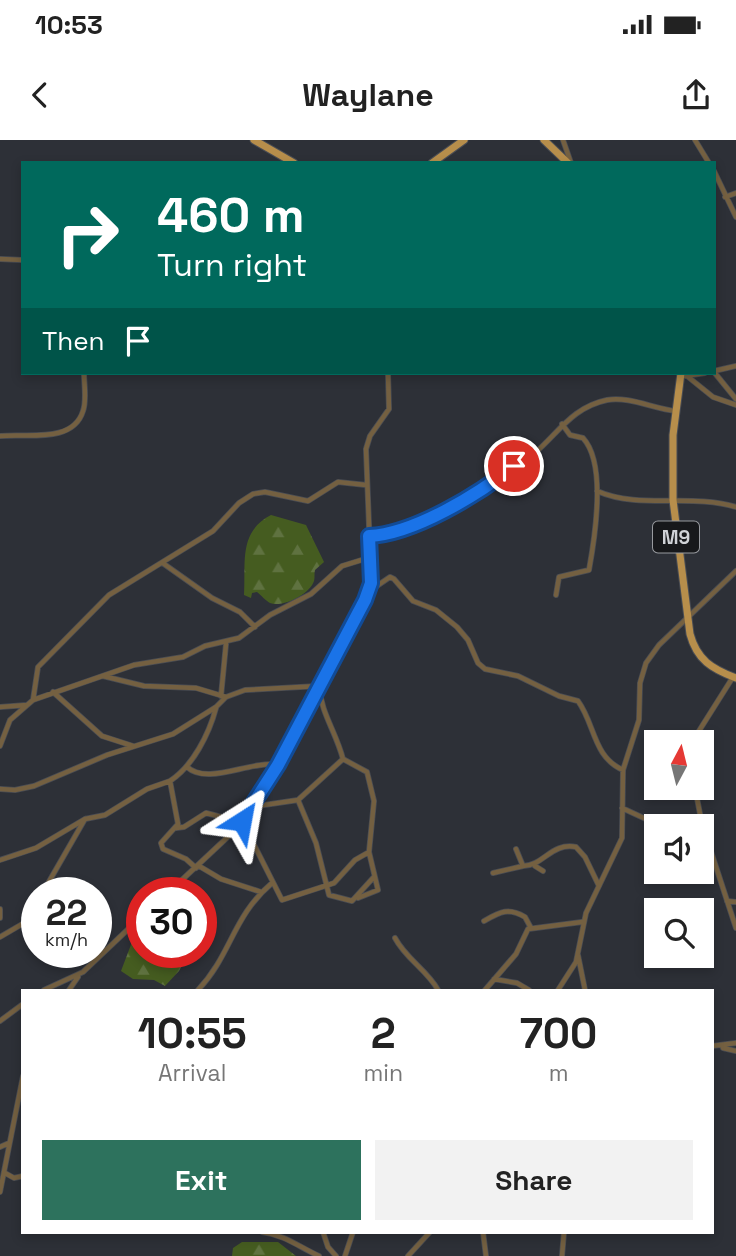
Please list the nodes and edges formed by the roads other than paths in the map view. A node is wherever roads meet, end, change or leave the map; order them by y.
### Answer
1 (254, 140) edge
2 (464, 140) edge
3 (544, 140) edge
4 (563, 140) edge
5 (695, 140) edge
6 (291, 161) edge
7 (435, 161) edge
8 (567, 161) edge
9 (568, 161) edge
10 (708, 161) edge
11 (716, 176) edge
12 (736, 193) edge
13 (725, 197) junction
14 (736, 217) edge
15 (0, 259) edge
16 (21, 261) edge
17 (736, 366) edge
18 (716, 371) edge
19 (716, 374) edge
20 (84, 375) edge
21 (388, 375) edge
22 (683, 375) edge
23 (736, 399) edge
24 (736, 405) edge
25 (676, 411) junction
26 (562, 424) junction
27 (0, 436) edge
28 (366, 485) junction
29 (597, 491) junction
30 (673, 500) junction
31 (736, 507) edge
32 (369, 536) junction
33 (368, 558) junction
34 (164, 564) junction
35 (736, 571) edge
36 (369, 591) junction
37 (556, 595) dead end
38 (688, 620) junction
39 (255, 627) junction
40 (226, 643) junction
41 (102, 676) junction
42 (735, 678) edge
43 (319, 686) junction
44 (53, 692) junction
45 (224, 696) junction
46 (33, 700) junction
47 (26, 705) junction
48 (0, 707) edge
49 (216, 707) junction
50 (700, 730) edge
51 (0, 746) edge
52 (133, 746) junction
53 (343, 759) junction
54 (278, 765) junction
55 (187, 767) junction
56 (624, 770) junction
57 (170, 781) junction
58 (0, 789) edge
59 (298, 800) junction
60 (251, 807) junction
61 (622, 808) junction
62 (644, 818) edge
63 (85, 819) junction
64 (242, 821) junction
65 (176, 828) junction
66 (516, 849) dead end
67 (369, 852) junction
68 (0, 860) edge
69 (714, 861) edge
70 (523, 866) junction
71 (535, 866) junction
72 (197, 867) junction
73 (543, 872) dead end
74 (493, 873) dead end
75 (52, 877) edge
76 (186, 877) edge
77 (373, 878) junction
78 (272, 883) junction
79 (327, 886) junction
80 (599, 886) junction
81 (262, 892) junction
82 (358, 898) junction
83 (727, 901) junction
84 (736, 902) edge
85 (0, 909) edge
86 (0, 918) edge
87 (484, 920) dead end
88 (582, 922) junction
89 (21, 925) edge
90 (531, 928) junction
91 (736, 928) edge
92 (126, 931) edge
93 (0, 937) edge
94 (395, 938) dead end
95 (578, 955) junction
96 (83, 972) junction
97 (493, 979) junction
98 (46, 989) edge
99 (70, 989) edge
100 (199, 989) edge
101 (437, 989) edge
102 (486, 989) edge
103 (527, 989) edge
104 (559, 989) edge
105 (585, 989) edge
106 (21, 1005) edge
107 (0, 1021) edge
108 (736, 1043) edge
109 (714, 1046) edge
110 (736, 1051) edge
111 (21, 1086) edge
112 (9, 1143) junction
113 (0, 1147) edge
114 (5, 1173) junction
115 (21, 1176) edge
116 (1, 1185) edge
117 (0, 1192) edge
118 (274, 1234) edge
119 (324, 1234) edge
120 (352, 1234) edge
121 (428, 1234) edge
122 (483, 1234) edge
123 (564, 1234) edge
124 (319, 1256) edge
125 (336, 1256) edge
126 (345, 1256) edge
127 (408, 1256) edge
128 (486, 1256) edge
129 (562, 1256) edge

1 - 6 main road
2 - 7 main road
3 - 8 main road
4 - 9 street
5 - 10 street
11 - 13 street
12 - 13 street
13 - 14 street
15 - 16 street
17 - 18 street
19 - 23 street
20 - 27 street
21 - 28 street
22 - 24 street
22 - 25 main road, M9
25 - 26 street
25 - 30 main road, M9
26 - 29 street
26 - 32 street
28 - 32 street
28 - 34 street
29 - 30 street
29 - 37 street
30 - 31 street
30 - 38 main road, M9
32 - 33 street
33 - 36 street
33 - 39 street
34 - 39 street
34 - 46 street
35 - 38 street
36 - 43 street
36 - 56 street
38 - 42 main road, M9
38 - 56 street
39 - 40 street
40 - 41 street
40 - 45 street
41 - 44 street
41 - 45 street
42 - 50 street
43 - 45 street
43 - 53 street
43 - 54 street
44 - 46 street
44 - 52 street
45 - 49 street
46 - 47 street
47 - 48 street
47 - 51 street
49 - 52 street
49 - 55 street
52 - 58 street
53 - 59 street
53 - 67 street
54 - 55 street
54 - 60 street
55 - 57 street
56 - 61 street
57 - 63 street
57 - 65 street
59 - 60 street
59 - 79 street
60 - 64 street
61 - 62 street
61 - 80 street
63 - 68 street
63 - 75 street
64 - 65 street
64 - 72 street
64 - 78 street
65 - 72 street
66 - 70 street
67 - 77 street
67 - 79 street
69 - 83 street
70 - 71 street
70 - 74 street
71 - 73 street
71 - 80 street
72 - 76 street
72 - 81 street
77 - 82 street
77 - 82 street
78 - 79 street
78 - 81 street
79 - 82 street
80 - 88 street
81 - 100 street
83 - 84 street
83 - 91 street
85 - 86 street
87 - 90 street
88 - 90 street
88 - 95 street
89 - 93 street
90 - 97 street
92 - 96 street
94 - 101 street
95 - 104 street
95 - 105 street
96 - 98 street
96 - 99 street
97 - 102 street
97 - 103 street
106 - 107 street
108 - 109 street
109 - 110 street
111 - 112 street
112 - 113 street
112 - 114 street
114 - 115 street
114 - 116 street
116 - 117 street
118 - 124 street
119 - 125 street
120 - 126 street
121 - 127 street
122 - 128 street
123 - 129 street

